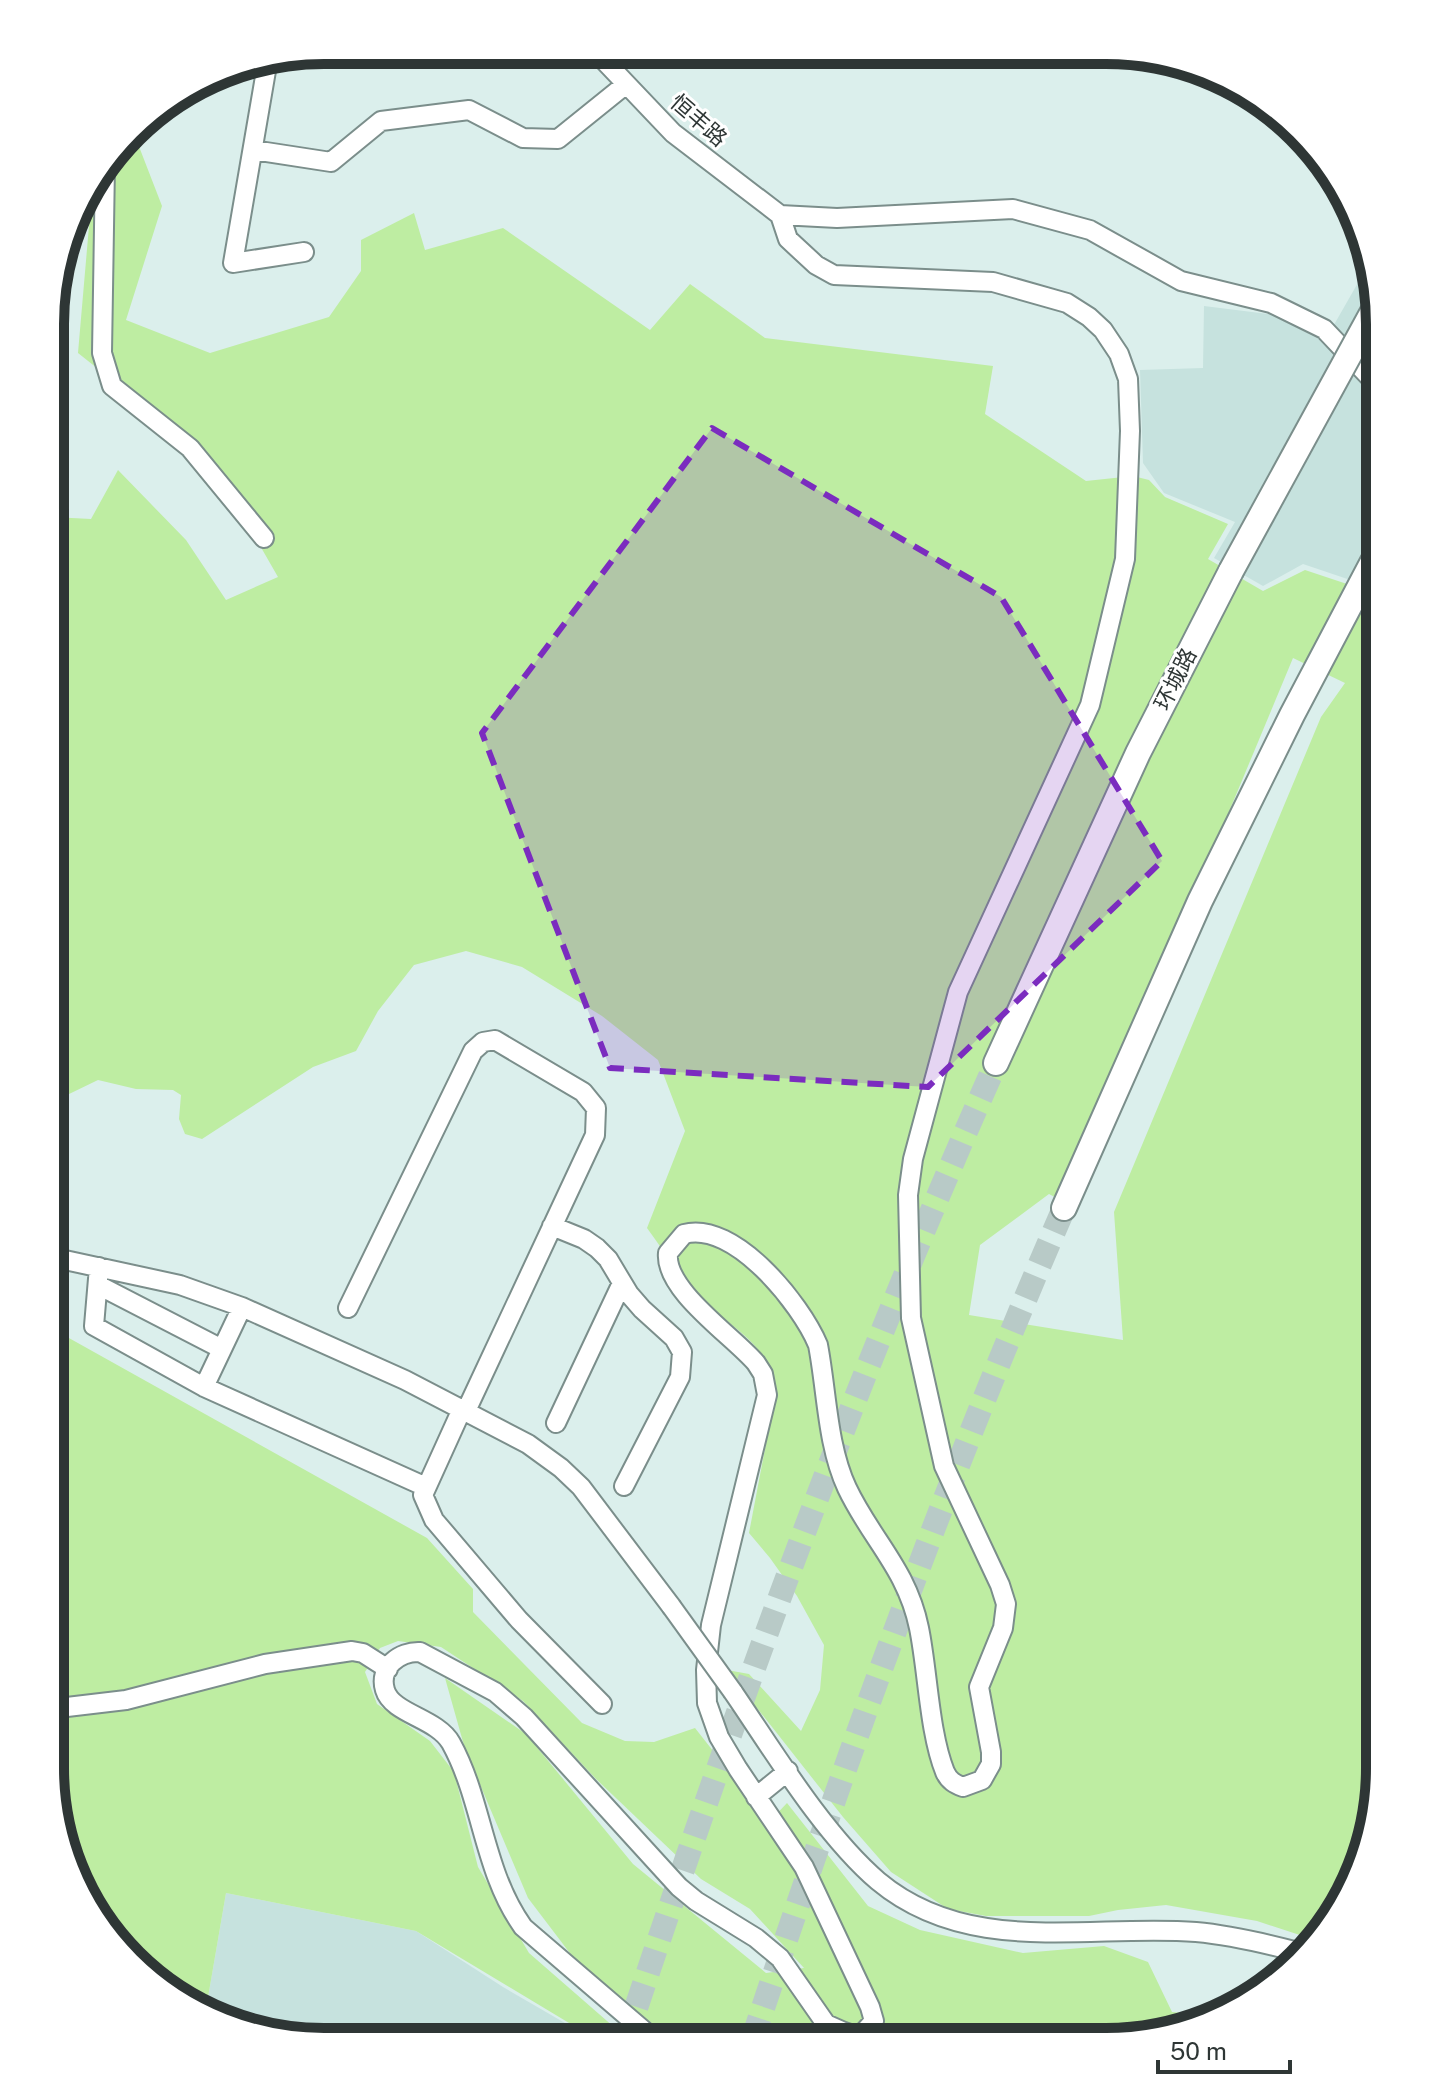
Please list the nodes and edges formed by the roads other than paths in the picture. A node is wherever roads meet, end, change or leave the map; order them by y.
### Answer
1 (606, 64) edge
2 (261, 72) edge
3 (625, 85) junction
4 (253, 150) junction
5 (105, 186) edge
6 (780, 215) junction
7 (304, 252) dead end
8 (1366, 324) edge
9 (1366, 373) edge
10 (264, 538) dead end
11 (1366, 575) edge
12 (996, 1063) tunnel mouth
13 (1064, 1208) tunnel mouth
14 (552, 1226) junction
15 (64, 1262) edge
16 (98, 1276) junction
17 (622, 1283) junction
18 (242, 1307) junction
19 (348, 1308) dead end
20 (222, 1349) junction
21 (204, 1387) junction
22 (464, 1410) junction
23 (556, 1423) dead end
24 (624, 1486) dead end
25 (426, 1487) junction
26 (388, 1669) junction
27 (602, 1704) dead end
28 (64, 1707) edge
29 (788, 1771) junction
30 (756, 1797) junction
31 (1290, 1950) edge
32 (826, 2024) junction
33 (641, 2028) edge
34 (829, 2028) edge
35 (836, 2028) edge
36 (870, 2028) edge

1 - 3 street, 恒丰路
2 - 4 street
3 - 4 street
3 - 6 street, 恒丰路
4 - 7 street
5 - 10 street
6 - 9 street
6 - 30 street
8 - 12 main road, 环城路, bridge
11 - 13 main road
14 - 17 street
14 - 19 street
14 - 22 street
15 - 16 street
16 - 18 street
16 - 20 street
16 - 21 street
17 - 23 street
17 - 24 street
18 - 20 street
18 - 22 street
20 - 21 street
21 - 25 street
22 - 25 street
22 - 29 street, bridge
25 - 27 street
26 - 28 street
26 - 32 street
26 - 33 street
29 - 30 street
29 - 31 street
30 - 36 street
32 - 34 street
32 - 35 street

